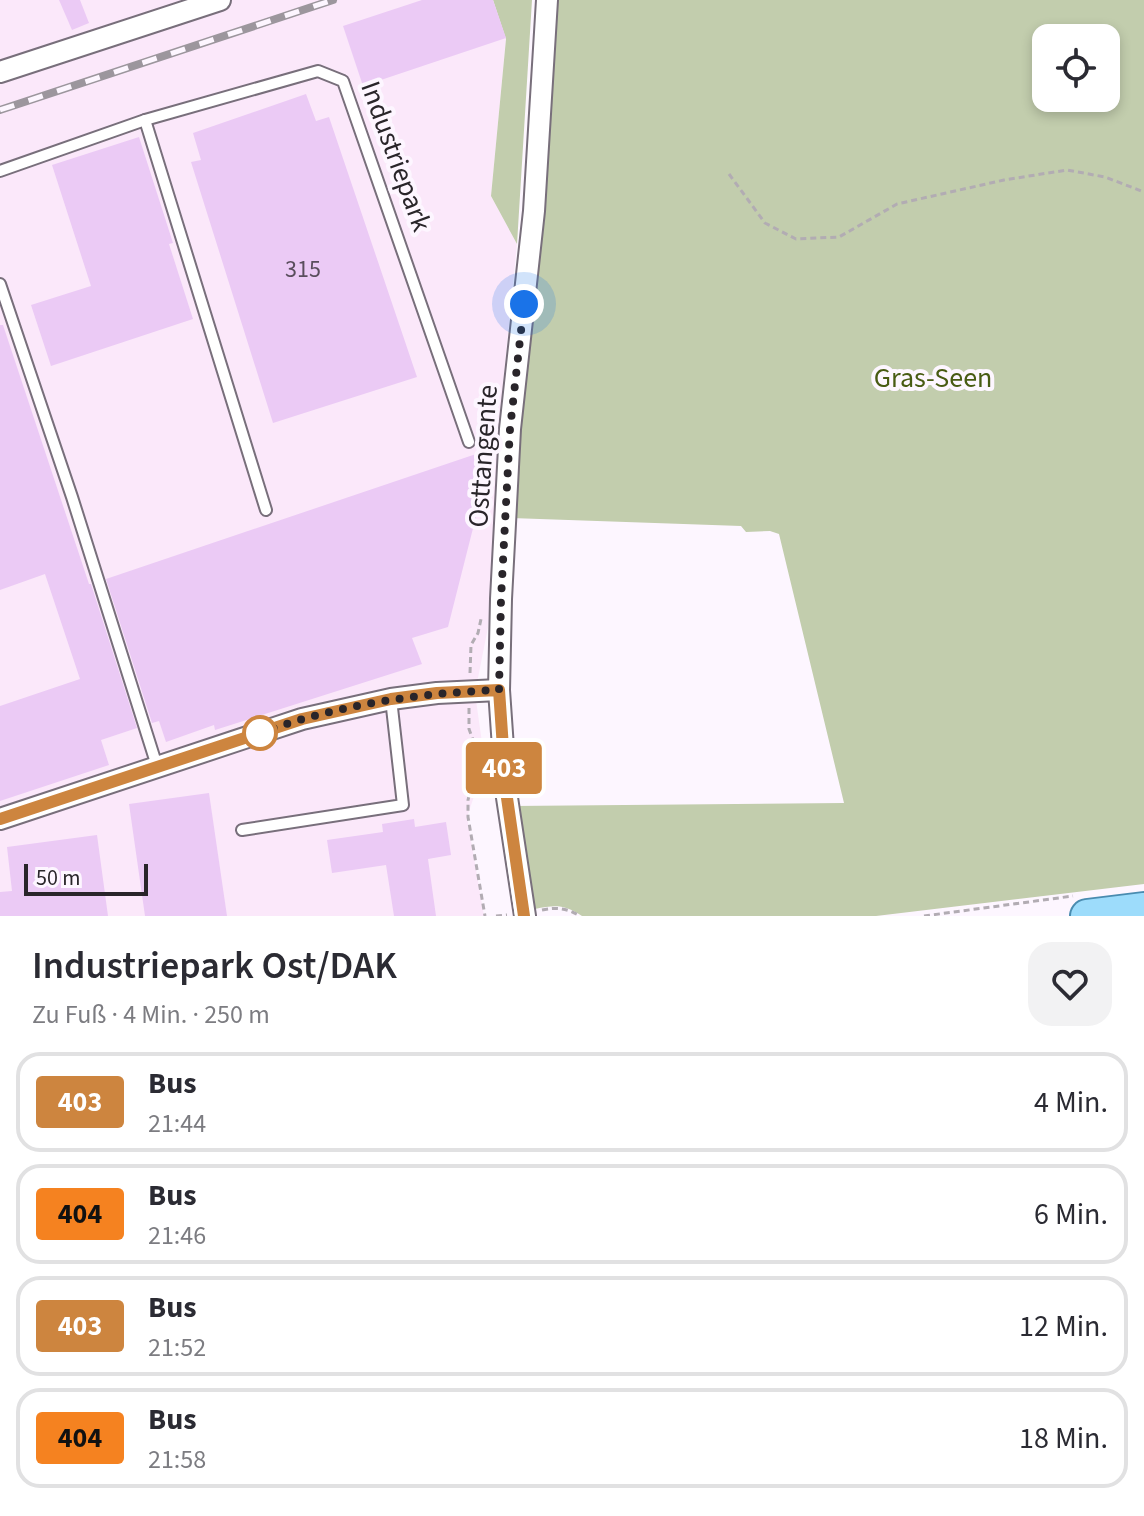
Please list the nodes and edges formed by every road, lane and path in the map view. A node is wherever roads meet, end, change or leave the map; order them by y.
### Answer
1 (220, 0) edge
2 (547, 0) edge
3 (0, 72) edge
4 (145, 120) junction
5 (0, 171) edge
6 (729, 174) dead end
7 (1144, 192) edge
8 (0, 284) edge
9 (469, 442) dead end
10 (266, 510) dead end
11 (499, 690) junction
12 (391, 699) junction
13 (157, 766) junction
14 (0, 819) edge
15 (242, 830) dead end
16 (1084, 905) edge
17 (1144, 909) edge
18 (524, 915) edge
19 (580, 916) edge
20 (924, 916) edge

1 - 3 street
2 - 11 street, Osttangente
4 - 5 lane, Industriepark
4 - 9 lane, Industriepark
4 - 10 lane
6 - 7 path
8 - 13 lane
11 - 12 street
11 - 18 street, Osttangente
12 - 13 street
12 - 15 lane
13 - 14 street
16 - 17 main road
16 - 20 path
18 - 19 path

